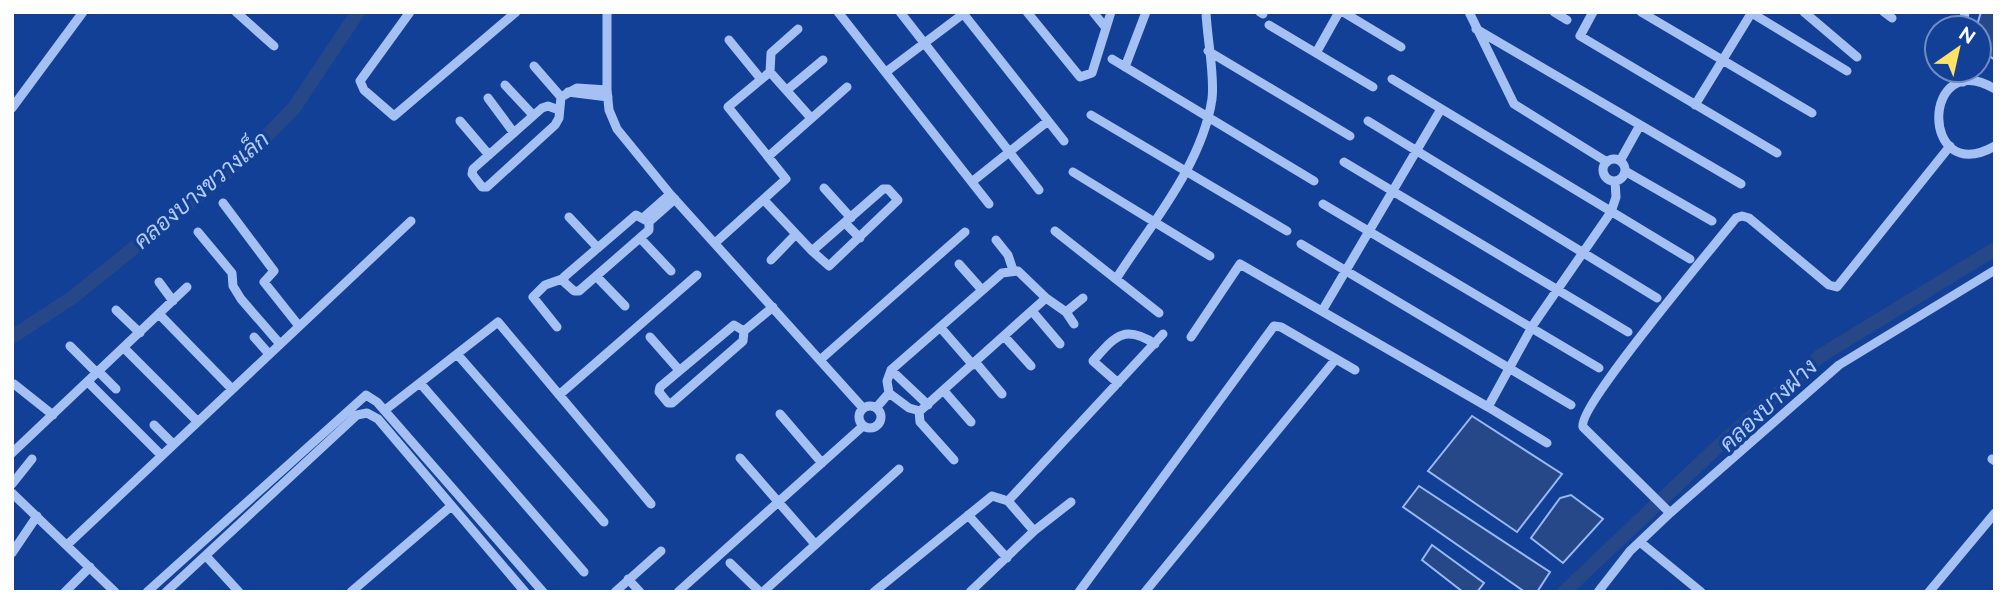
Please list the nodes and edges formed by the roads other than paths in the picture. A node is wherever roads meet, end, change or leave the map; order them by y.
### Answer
1 (83, 12) edge
2 (236, 12) edge
3 (410, 12) edge
4 (516, 12) edge
5 (607, 12) edge
6 (838, 12) edge
7 (900, 12) edge
8 (1027, 12) edge
9 (1093, 12) edge
10 (1111, 12) edge
11 (1146, 12) edge
12 (1206, 12) edge
13 (1341, 12) edge
14 (1469, 12) edge
15 (1553, 12) edge
16 (1593, 12) edge
17 (1641, 12) edge
18 (1804, 12) edge
19 (962, 13) edge
20 (1751, 13) edge
21 (1567, 20) dead end
22 (1269, 25) dead end
23 (799, 29) dead end
24 (1106, 29) junction
25 (1476, 29) junction
26 (729, 40) dead end
27 (924, 43) junction
28 (274, 46) dead end
29 (1401, 47) dead end
30 (1208, 51) junction
31 (1316, 53) junction
32 (1857, 57) dead end
33 (1112, 59) dead end
34 (823, 60) dead end
35 (1723, 60) junction
36 (534, 66) dead end
37 (1125, 67) junction
38 (1847, 71) dead end
39 (770, 72) junction
40 (886, 72) junction
41 (760, 78) junction
42 (1392, 79) dead end
43 (1960, 84) edge
44 (505, 85) dead end
45 (1373, 87) dead end
46 (846, 88) dead end
47 (787, 90) junction
48 (565, 94) junction
49 (608, 94) junction
50 (488, 98) dead end
51 (1695, 105) junction
52 (12, 108) edge
53 (1441, 109) junction
54 (559, 110) junction
55 (1812, 113) dead end
56 (1091, 115) dead end
57 (533, 116) junction
58 (811, 118) junction
59 (1207, 118) junction
60 (460, 121) dead end
61 (1048, 121) junction
62 (1368, 121) dead end
63 (1640, 125) junction
64 (514, 133) junction
65 (1350, 136) dead end
66 (1063, 141) dead end
67 (1950, 146) junction
68 (1995, 146) edge
69 (1418, 149) junction
70 (1011, 151) junction
71 (1777, 153) dead end
72 (489, 155) junction
73 (769, 155) junction
74 (1620, 161) junction
75 (1607, 162) junction
76 (1344, 163) dead end
77 (1186, 170) junction
78 (1625, 171) junction
79 (1073, 172) dead end
80 (973, 181) junction
81 (1314, 181) dead end
82 (1615, 181) junction
83 (1741, 184) dead end
84 (824, 188) dead end
85 (1039, 190) dead end
86 (1393, 191) junction
87 (672, 197) junction
88 (764, 200) junction
89 (223, 203) dead end
90 (989, 204) dead end
91 (1323, 204) dead end
92 (1611, 212) junction
93 (569, 217) dead end
94 (647, 220) junction
95 (848, 220) junction
96 (1712, 220) dead end
97 (411, 221) dead end
98 (1153, 222) junction
99 (1055, 231) dead end
100 (1287, 231) dead end
101 (1369, 231) junction
102 (198, 232) dead end
103 (965, 232) dead end
104 (796, 234) junction
105 (640, 238) junction
106 (860, 238) junction
107 (996, 240) dead end
108 (715, 243) junction
109 (1301, 244) dead end
110 (598, 248) junction
111 (812, 251) junction
112 (1583, 252) junction
113 (1210, 257) dead end
114 (1689, 259) dead end
115 (771, 260) dead end
116 (958, 264) dead end
117 (1013, 270) junction
118 (1346, 270) junction
119 (1995, 270) edge
120 (671, 271) dead end
121 (697, 275) dead end
122 (597, 277) junction
123 (562, 279) junction
124 (1116, 279) junction
125 (159, 282) dead end
126 (187, 287) dead end
127 (1556, 289) junction
128 (982, 290) junction
129 (1046, 298) junction
130 (1083, 298) dead end
131 (1657, 298) dead end
132 (173, 301) junction
133 (625, 306) dead end
134 (773, 307) junction
135 (116, 310) dead end
136 (1032, 311) junction
137 (1321, 311) junction
138 (1066, 312) junction
139 (1159, 313) dead end
140 (159, 314) junction
141 (1074, 324) dead end
142 (299, 326) junction
143 (557, 327) dead end
144 (940, 327) junction
145 (1531, 328) junction
146 (744, 331) junction
147 (140, 332) junction
148 (1628, 332) dead end
149 (1163, 334) dead end
150 (254, 337) dead end
151 (650, 337) dead end
152 (1004, 337) junction
153 (1191, 337) dead end
154 (280, 344) junction
155 (1060, 344) dead end
156 (1155, 344) junction
157 (70, 346) dead end
158 (124, 348) junction
159 (269, 354) junction
160 (457, 354) junction
161 (820, 360) junction
162 (1335, 360) junction
163 (974, 364) junction
164 (1031, 366) dead end
165 (1510, 368) junction
166 (1599, 368) dead end
167 (679, 370) junction
168 (891, 370) junction
169 (1355, 370) dead end
170 (98, 372) junction
171 (88, 382) junction
172 (420, 383) junction
173 (1118, 383) junction
174 (14, 384) edge
175 (116, 389) dead end
176 (232, 389) junction
177 (944, 391) junction
178 (889, 393) junction
179 (1002, 394) dead end
180 (559, 396) junction
181 (928, 405) junction
182 (1571, 405) dead end
183 (1488, 407) junction
184 (863, 408) junction
185 (876, 408) junction
186 (385, 410) junction
187 (919, 411) junction
188 (780, 414) dead end
189 (53, 415) junction
190 (197, 421) junction
191 (971, 422) dead end
192 (154, 425) dead end
193 (863, 426) junction
194 (1547, 443) dead end
195 (173, 444) junction
196 (12, 453) edge
197 (161, 455) junction
198 (740, 458) dead end
199 (32, 459) dead end
200 (954, 460) dead end
201 (821, 463) junction
202 (899, 470) dead end
203 (12, 485) edge
204 (12, 493) edge
205 (1008, 501) junction
206 (778, 502) junction
207 (1071, 502) dead end
208 (651, 504) dead end
209 (450, 508) junction
210 (1670, 513) junction
211 (1995, 513) edge
212 (968, 515) junction
213 (37, 516) junction
214 (604, 522) dead end
215 (1034, 531) junction
216 (1640, 542) junction
217 (815, 544) junction
218 (67, 545) junction
219 (662, 551) dead end
220 (12, 553) edge
221 (206, 556) junction
222 (1007, 558) junction
223 (730, 563) dead end
224 (92, 569) junction
225 (584, 572) dead end
226 (628, 579) junction
227 (65, 592) edge
228 (73, 592) edge
229 (115, 592) edge
230 (147, 592) edge
231 (166, 592) edge
232 (239, 592) edge
233 (351, 592) edge
234 (525, 592) edge
235 (543, 592) edge
236 (615, 592) edge
237 (640, 592) edge
238 (678, 592) edge
239 (761, 592) edge
240 (874, 592) edge
241 (970, 592) edge
242 (1079, 592) edge
243 (1145, 592) edge
244 (1598, 592) edge
245 (1701, 592) edge
246 (1929, 592) edge

1 - 52 street
2 - 28 street
3 - 4 street
5 - 49 street
6 - 40 street
7 - 27 street
8 - 24 street
9 - 24 street
10 - 24 street
11 - 37 street
12 - 30 street
13 - 29 street
13 - 31 street
14 - 25 street
15 - 21 street
16 - 51 street
17 - 35 street
18 - 32 street
19 - 27 street
19 - 61 street
20 - 35 street
20 - 38 street
22 - 31 street
23 - 39 street
25 - 63 street
25 - 75 street
26 - 41 street
27 - 40 street
27 - 70 street
30 - 59 street
30 - 65 street
31 - 45 street
33 - 37 street
34 - 47 street
35 - 51 street
35 - 55 street
36 - 48 street
37 - 59 street
39 - 41 street
39 - 47 street
40 - 80 street
41 - 73 street
42 - 53 street
43 - 67 street
44 - 57 street
46 - 58 street
47 - 58 street
48 - 49 street
48 - 54 street
49 - 87 street
50 - 64 street
51 - 71 street
53 - 69 street
53 - 92 street
54 - 57 street
54 - 72 street
56 - 77 street
57 - 64 street
58 - 73 street
59 - 77 street
59 - 81 street
60 - 72 street
61 - 66 street
61 - 70 street
62 - 69 street
63 - 74 street
63 - 83 street
64 - 72 street
67 - 68 street
67 - 210 street
69 - 86 street
69 - 112 street
70 - 80 street
70 - 85 street
73 - 88 street
74 - 75 street
74 - 78 street
75 - 82 street
76 - 86 street
77 - 98 street
77 - 100 street
78 - 82 street
78 - 96 street
79 - 98 street
80 - 90 street
82 - 92 street
84 - 95 street
86 - 101 street
86 - 127 street
87 - 94 street
87 - 108 street
88 - 104 street
88 - 108 street
89 - 142 street
91 - 101 street
92 - 112 street
92 - 114 street
93 - 110 street
94 - 105 street
94 - 110 street
95 - 106 street
95 - 106 street
95 - 111 street
97 - 142 street
98 - 113 street
98 - 124 street
99 - 124 street
101 - 118 street
101 - 145 street
102 - 154 street
103 - 161 street
104 - 111 street
104 - 115 street
105 - 120 street
105 - 122 street
106 - 111 street
107 - 117 street
108 - 134 street
109 - 118 street
110 - 123 street
112 - 127 street
112 - 131 street
116 - 128 street
117 - 128 street
117 - 129 street
118 - 137 street
118 - 165 street
119 - 210 street
121 - 180 street
122 - 123 street
122 - 133 street
123 - 143 street
124 - 139 street
125 - 132 street
126 - 132 street
127 - 145 street
127 - 148 street
128 - 144 street
129 - 136 street
129 - 138 street
130 - 138 street
132 - 140 street
134 - 146 street
134 - 161 street
135 - 147 street
136 - 152 street
136 - 155 street
137 - 153 street
137 - 183 street
138 - 141 street
140 - 147 street
140 - 176 street
142 - 154 street
144 - 163 street
144 - 168 street
145 - 165 street
145 - 166 street
146 - 167 street
146 - 167 street
147 - 158 street
149 - 156 street
150 - 159 street
151 - 167 street
152 - 163 street
152 - 164 street
154 - 159 street
156 - 173 street
156 - 173 street
157 - 170 street
158 - 170 street
158 - 190 street
159 - 176 street
160 - 172 street
160 - 180 street
160 - 214 street
161 - 184 street
162 - 169 street
162 - 242 street
162 - 243 street
163 - 177 street
163 - 179 street
165 - 182 street
165 - 183 street
168 - 178 street
168 - 181 street
170 - 171 street
170 - 175 street
171 - 189 street
171 - 197 street
172 - 186 street
172 - 225 street
173 - 205 street
174 - 189 street
176 - 190 street
177 - 181 street
177 - 191 street
178 - 185 street
178 - 187 street
180 - 208 street
181 - 187 street
183 - 194 street
184 - 185 street
184 - 193 street
185 - 193 street
186 - 230 street
186 - 235 street
187 - 200 street
188 - 201 street
189 - 196 street
190 - 195 street
192 - 195 street
193 - 201 street
195 - 197 street
197 - 218 street
198 - 206 street
199 - 203 street
201 - 206 street
202 - 217 street
204 - 213 street
205 - 212 street
205 - 215 street
206 - 217 street
206 - 238 street
207 - 215 street
209 - 221 street
209 - 233 street
209 - 234 street
210 - 216 street
211 - 246 street
212 - 222 street
212 - 240 street
213 - 218 street
213 - 220 street
215 - 222 street
216 - 244 street
216 - 245 street
217 - 239 street
218 - 224 street
219 - 226 street
221 - 231 street
221 - 232 street
222 - 241 street
223 - 239 street
224 - 227 street
224 - 228 street
224 - 229 street
226 - 236 street
226 - 237 street

